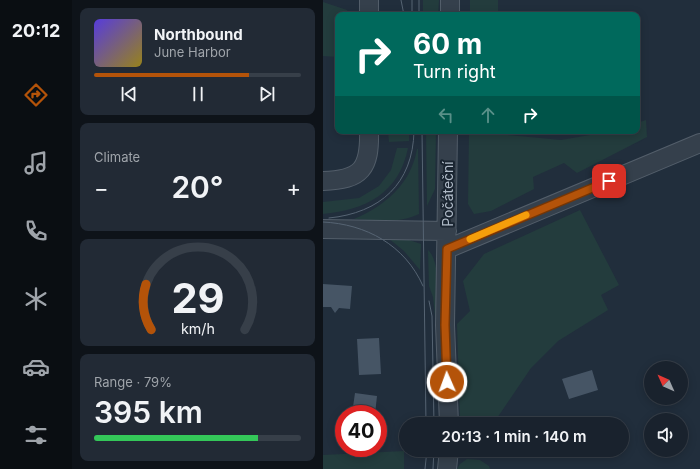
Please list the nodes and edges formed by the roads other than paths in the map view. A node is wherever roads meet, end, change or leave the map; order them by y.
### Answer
1 (369, 0) edge
2 (450, 0) edge
3 (369, 12) edge
4 (450, 12) edge
5 (369, 134) edge
6 (448, 134) edge
7 (700, 143) edge
8 (323, 181) edge
9 (323, 230) edge
10 (447, 240) junction
11 (449, 417) edge
12 (448, 457) edge
13 (447, 469) edge

1 - 3 street
2 - 4 street
5 - 8 street
6 - 10 street, Počáteční
7 - 10 street
9 - 10 street
10 - 11 street, Počáteční
12 - 13 street

